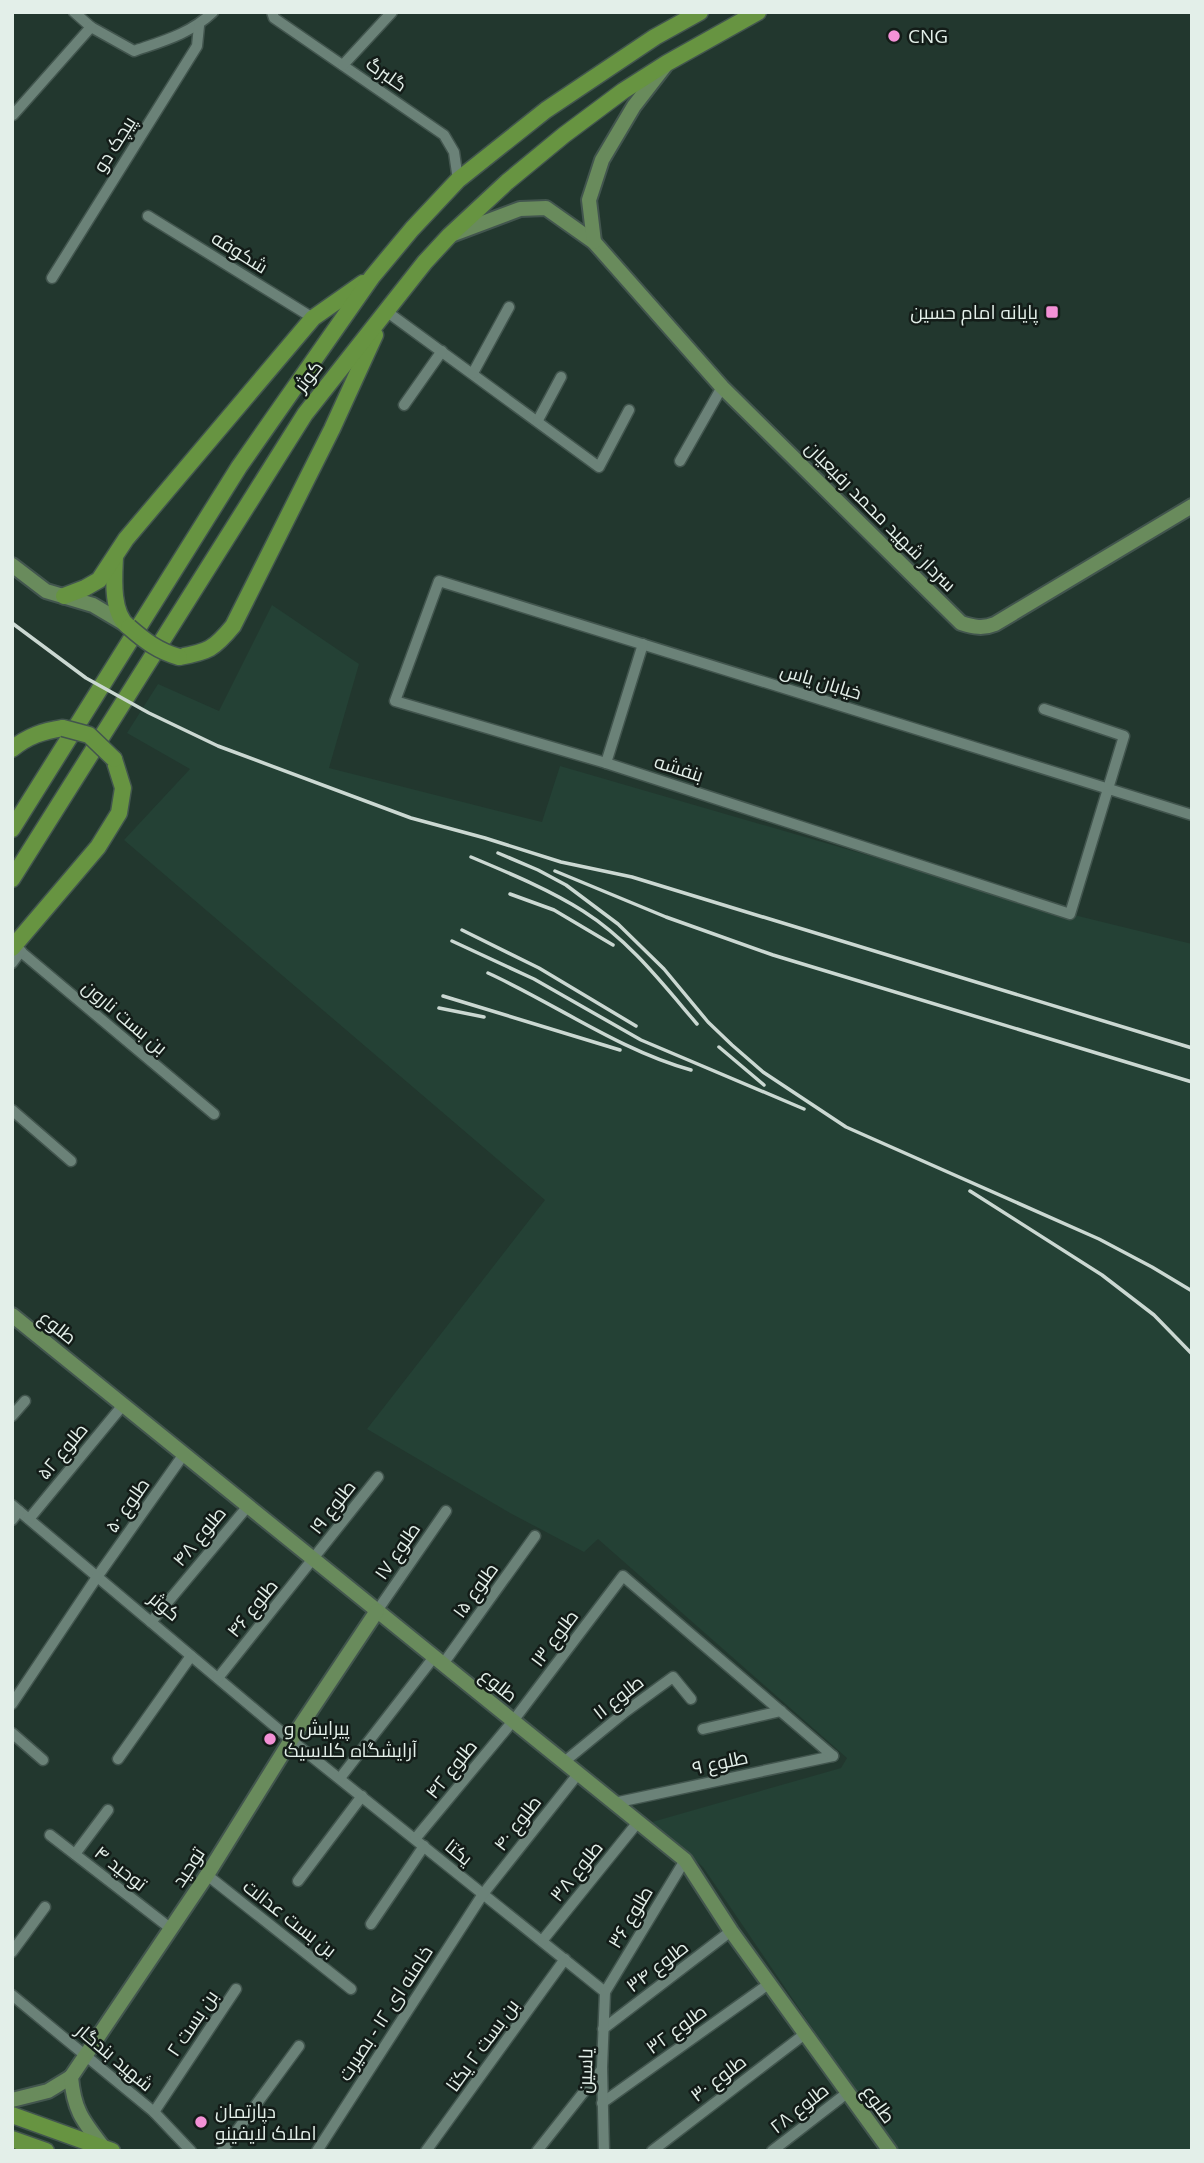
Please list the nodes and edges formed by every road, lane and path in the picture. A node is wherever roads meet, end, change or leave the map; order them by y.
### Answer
1 (74, 12) edge
2 (213, 12) edge
3 (272, 12) edge
4 (392, 12) edge
5 (700, 12) edge
6 (758, 12) edge
7 (199, 26) junction
8 (91, 27) junction
9 (667, 63) junction
10 (343, 65) junction
11 (13, 115) edge
12 (458, 180) junction
13 (148, 216) dead end
14 (450, 235) junction
15 (594, 242) junction
16 (372, 277) junction
17 (52, 278) dead end
18 (509, 307) dead end
19 (386, 311) junction
20 (313, 318) junction
21 (442, 351) junction
22 (473, 373) junction
23 (561, 377) dead end
24 (722, 387) junction
25 (404, 405) dead end
26 (629, 410) dead end
27 (538, 420) junction
28 (680, 461) dead end
29 (1192, 506) edge
30 (115, 557) junction
31 (12, 565) edge
32 (439, 581) joint
33 (64, 596) junction
34 (127, 626) junction
35 (643, 644) junction
36 (1044, 709) dead end
37 (12, 748) edge
38 (606, 763) junction
39 (1109, 789) junction
40 (1192, 815) edge
41 (12, 829) edge
42 (12, 880) edge
43 (16, 948) edge
44 (12, 963) edge
45 (12, 1110) edge
46 (214, 1114) dead end
47 (71, 1161) dead end
48 (12, 1315) edge
49 (25, 1401) dead end
50 (123, 1405) junction
51 (12, 1416) edge
52 (184, 1454) junction
53 (378, 1477) dead end
54 (248, 1506) junction
55 (15, 1508) edge
56 (446, 1511) dead end
57 (29, 1519) junction
58 (12, 1520) edge
59 (535, 1536) dead end
60 (313, 1559) junction
61 (97, 1577) junction
62 (377, 1611) junction
63 (151, 1622) junction
64 (191, 1656) junction
65 (438, 1660) junction
66 (218, 1678) junction
67 (691, 1699) dead end
68 (12, 1704) edge
69 (781, 1712) junction
70 (513, 1721) junction
71 (702, 1729) dead end
72 (12, 1733) edge
73 (291, 1740) junction
74 (118, 1759) dead end
75 (43, 1760) dead end
76 (564, 1762) junction
77 (578, 1774) junction
78 (340, 1779) junction
79 (362, 1796) junction
80 (614, 1803) junction
81 (108, 1810) dead end
82 (638, 1822) junction
83 (50, 1835) dead end
84 (420, 1843) junction
85 (75, 1854) junction
86 (685, 1860) junction
87 (206, 1875) junction
88 (298, 1881) dead end
89 (483, 1894) junction
90 (45, 1907) dead end
91 (371, 1924) dead end
92 (170, 1928) junction
93 (731, 1931) junction
94 (542, 1941) junction
95 (12, 1952) edge
96 (565, 1959) junction
97 (770, 1983) junction
98 (236, 1989) dead end
99 (351, 1989) dead end
100 (605, 1992) junction
101 (12, 1994) edge
102 (603, 2029) junction
103 (806, 2033) junction
104 (299, 2046) dead end
105 (85, 2054) junction
106 (602, 2068) junction
107 (71, 2077) junction
108 (847, 2093) junction
109 (12, 2100) edge
110 (602, 2103) junction
111 (154, 2112) junction
112 (12, 2115) edge
113 (12, 2139) edge
114 (108, 2149) edge
115 (35, 2150) edge
116 (191, 2151) edge
117 (222, 2151) edge
118 (317, 2151) edge
119 (426, 2151) edge
120 (537, 2151) edge
121 (604, 2151) edge
122 (652, 2151) edge
123 (772, 2151) edge
124 (890, 2151) edge

1 - 8 street
2 - 7 street
3 - 10 street, گلبرگ
4 - 10 street
5 - 12 main road, کوثر
6 - 9 main road, کوثر
7 - 8 street
7 - 17 street, پیچک دو
8 - 11 street
9 - 14 main road, کوثر
9 - 15 street
10 - 12 street, گلبرگ
12 - 16 main road, کوثر
13 - 20 street, شکوفه
14 - 15 street, سردار شهید محمد رفیعیان
14 - 19 main road, کوثر
15 - 24 street, سردار شهید محمد رفیعیان
16 - 20 main road
16 - 41 main road, کوثر
18 - 22 street
19 - 21 street
19 - 34 main road, bridge
19 - 42 main road, کوثر
20 - 30 main road
21 - 22 street
21 - 25 street
22 - 27 street
23 - 27 street
24 - 28 street
24 - 29 street, سردار شهید محمد رفیعیان
26 - 27 street
30 - 33 main road
30 - 34 main road
31 - 33 street
32 - 35 street, خیابان یاس
32 - 38 street, بنفشه
33 - 34 street
35 - 38 street
35 - 39 street, خیابان یاس
36 - 39 street
37 - 43 main road, bridge
38 - 39 street, بنفشه
39 - 40 street, خیابان یاس
43 - 44 street
43 - 46 street, بن بست نارون
45 - 47 street
48 - 50 street, طلوع
49 - 51 street
50 - 52 street, طلوع
50 - 57 street, طلوع ۵۲
52 - 54 street, طلوع
52 - 61 street, طلوع ۵۰
53 - 60 street, طلوع ۱۹
54 - 60 street, طلوع
54 - 63 street, طلوع ۴۸
55 - 57 street, کوثر
55 - 58 street
56 - 62 street, طلوع ۱۷
57 - 61 street, کوثر
59 - 65 street, طلوع ۱۵
60 - 62 street, طلوع
60 - 66 street, طلوع ۴۶
61 - 63 street, کوثر
61 - 68 street, طلوع ۵۰
62 - 65 street, طلوع
62 - 73 street, توحید
63 - 64 street, کوثر
64 - 66 street, کوثر
64 - 74 street
65 - 70 street, طلوع
65 - 78 street, طلوع ۱۵
66 - 73 street, کوثر
67 - 76 street, طلوع ۱۱
69 - 70 street, طلوع ۱۳
69 - 71 street
69 - 80 street, طلوع ۹
70 - 76 street, طلوع
70 - 84 street, طلوع ۴۲
72 - 75 street
73 - 78 street, یکتا
73 - 87 street, توحید
76 - 77 street, طلوع
77 - 80 street, طلوع
77 - 89 street, طلوع ۴۰
78 - 79 street, یکتا
79 - 84 street, یکتا
79 - 88 street
80 - 82 street, طلوع
81 - 85 street
82 - 86 street, طلوع
82 - 94 street, طلوع ۳۸
83 - 85 street, توحید ۴
84 - 89 street, یکتا
84 - 91 street, طلوع ۴۲
85 - 92 street, توحید ۴
86 - 93 street, طلوع
86 - 100 street, طلوع ۳۶
87 - 92 street, توحید
87 - 99 street, بن بست عدالت
89 - 94 street, یکتا
89 - 118 street, خامنه ای ۱۲ - بصیرت
90 - 95 street
92 - 105 street, توحید
93 - 97 street, طلوع
93 - 102 street, طلوع ۳۴
94 - 96 street, یکتا
96 - 100 street, یکتا
96 - 119 street, بن بست ۲ یکتا
97 - 103 street, طلوع
97 - 110 street, طلوع ۳۲
98 - 111 street, بن بست ۲
100 - 102 street, یاسین
101 - 105 street, شهید بندگار
102 - 106 street, یاسین
103 - 108 street, طلوع
103 - 122 street, طلوع ۳۰
104 - 117 street
105 - 107 street, توحید
105 - 111 street, شهید بندگار
106 - 110 street, یاسین
106 - 120 street
107 - 109 street
107 - 114 street
108 - 123 street, طلوع ۲۸
108 - 124 street, طلوع
110 - 121 street, یاسین
111 - 116 street, شهید بندگار
112 - 114 main road
113 - 115 main road

